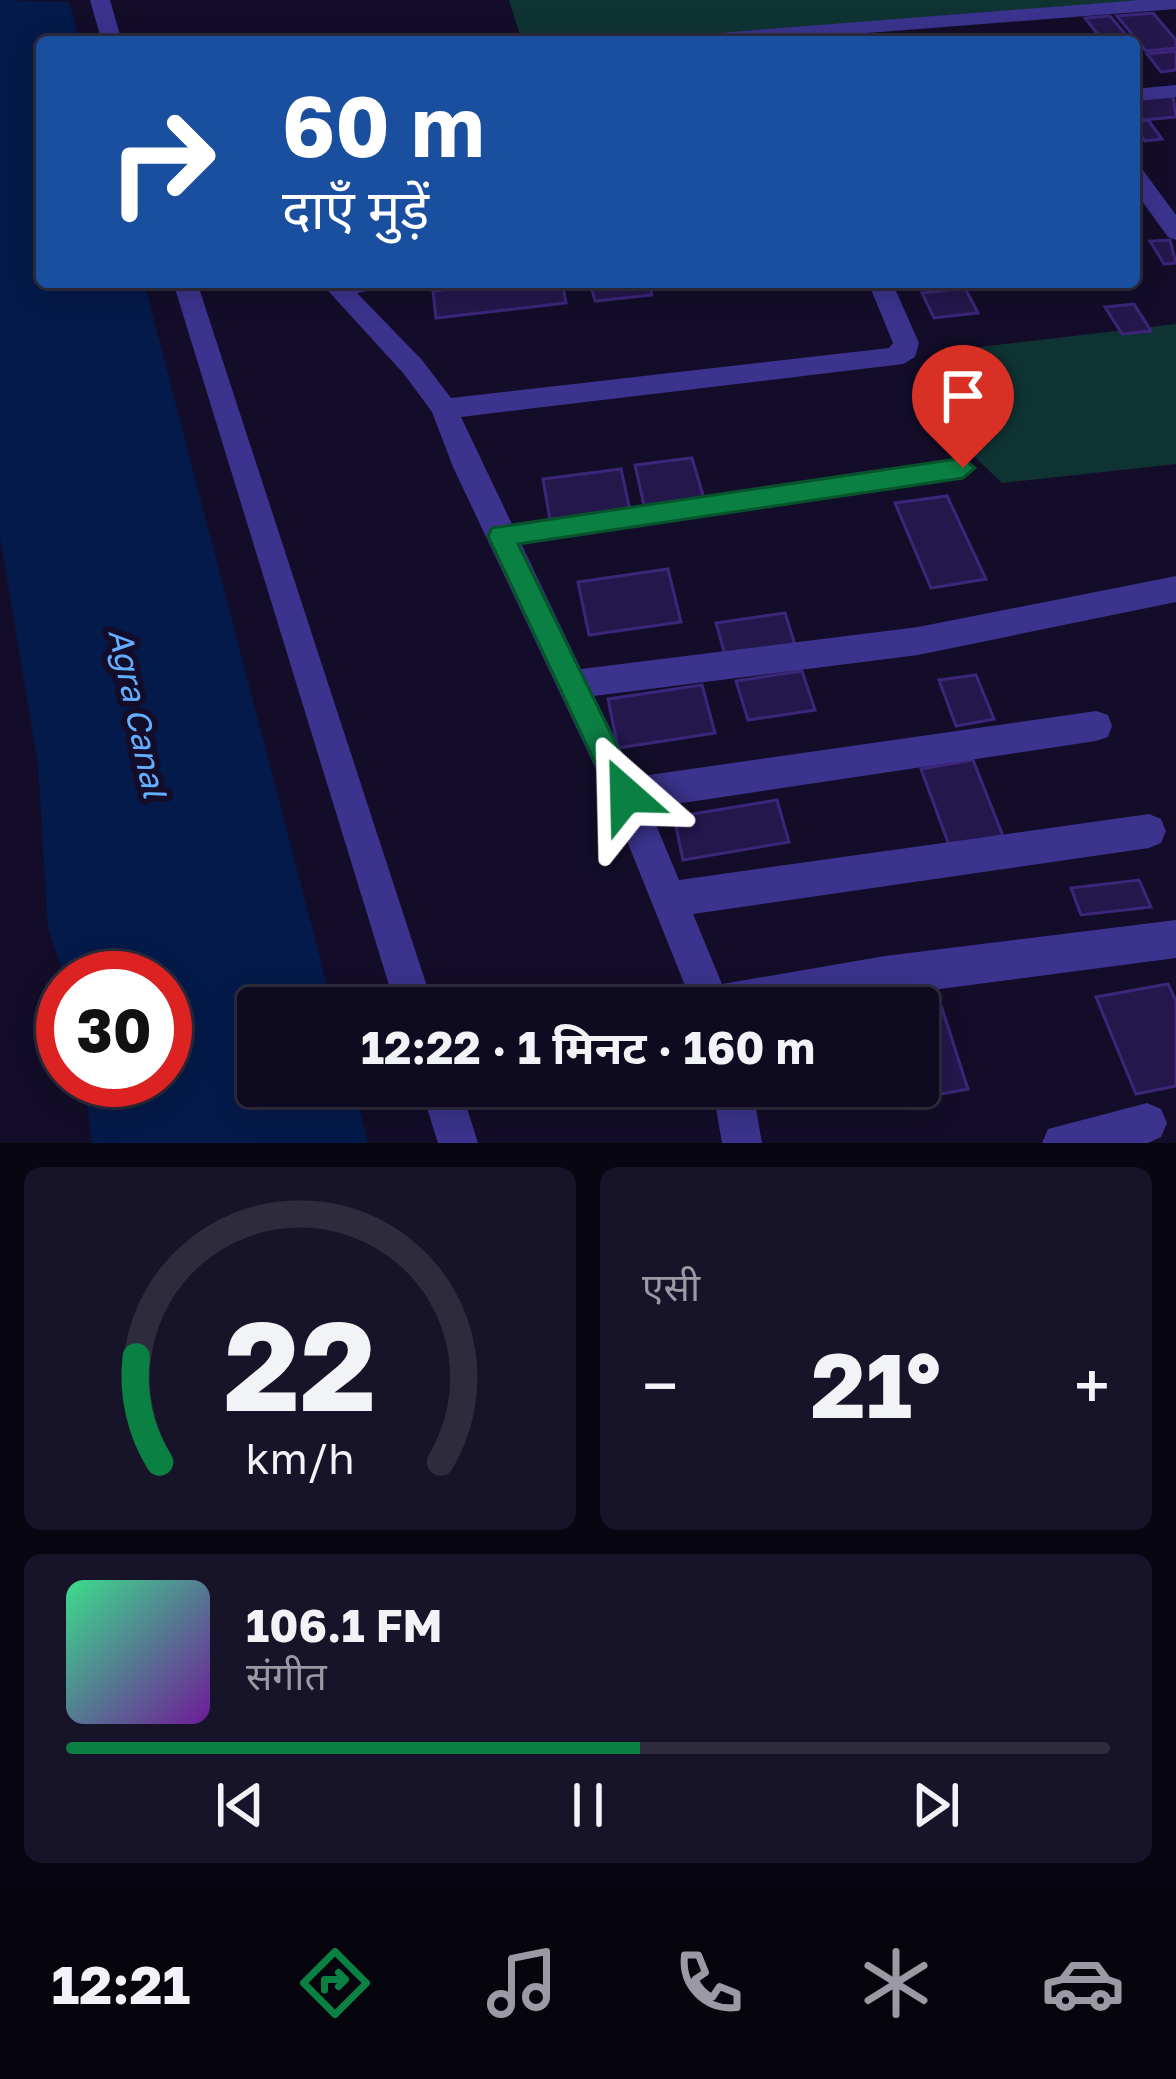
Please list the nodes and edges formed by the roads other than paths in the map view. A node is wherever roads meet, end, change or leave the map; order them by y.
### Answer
1 (100, 0) edge
2 (1176, 3) edge
3 (1012, 16) junction
4 (110, 36) edge
5 (783, 36) edge
6 (1027, 36) edge
7 (1176, 91) edge
8 (1140, 94) edge
9 (1140, 182) edge
10 (1176, 232) edge
11 (187, 288) edge
12 (338, 288) edge
13 (883, 288) edge
14 (444, 409) junction
15 (963, 468) dead end
16 (501, 536) junction
17 (1176, 589) edge
18 (573, 684) junction
19 (1096, 726) dead end
20 (626, 795) junction
21 (1149, 831) dead end
22 (671, 899) junction
23 (1176, 939) edge
24 (409, 987) edge
25 (706, 987) edge
26 (803, 987) edge
27 (447, 1107) edge
28 (736, 1107) edge
29 (1147, 1123) dead end
30 (458, 1143) edge
31 (742, 1143) edge
32 (1062, 1143) edge

1 - 4 street
2 - 3 street
3 - 5 street
3 - 6 street
7 - 8 street
9 - 10 street
11 - 24 street
12 - 14 street
13 - 14 street
14 - 16 street
15 - 16 lane
16 - 18 street
17 - 18 street
18 - 20 street
19 - 20 street
20 - 22 street
21 - 22 street
22 - 25 street
23 - 26 street
27 - 30 street
28 - 31 street
29 - 32 street

